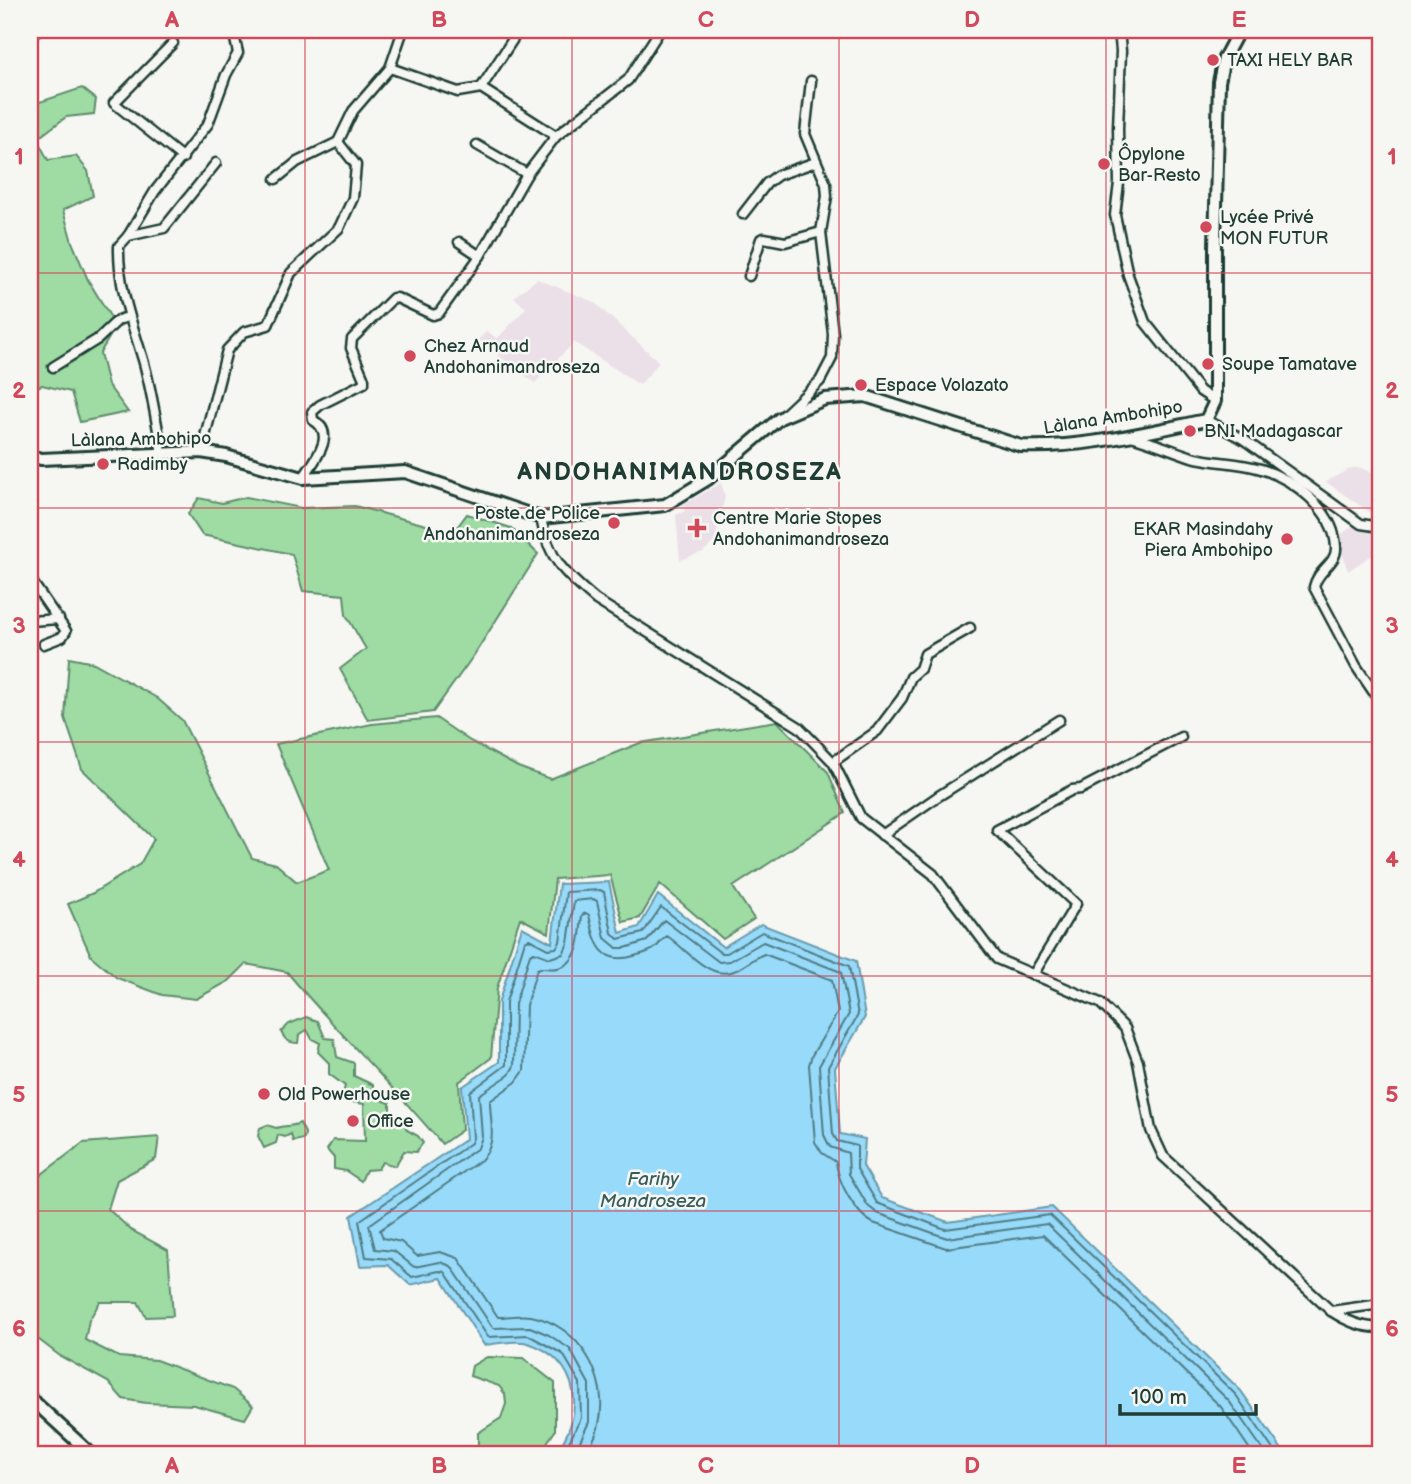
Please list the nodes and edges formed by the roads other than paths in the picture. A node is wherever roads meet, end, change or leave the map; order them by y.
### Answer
1 (37, 30) edge
2 (233, 30) edge
3 (403, 30) edge
4 (519, 30) edge
5 (538, 30) edge
6 (548, 30) edge
7 (660, 30) edge
8 (1119, 30) edge
9 (1239, 30) edge
10 (30, 38) edge
11 (173, 43) dead end
12 (390, 68) junction
13 (811, 82) dead end
14 (481, 88) junction
15 (556, 136) junction
16 (338, 142) junction
17 (477, 145) dead end
18 (183, 158) junction
19 (816, 162) junction
20 (216, 163) dead end
21 (527, 174) junction
22 (276, 179) dead end
23 (743, 214) dead end
24 (821, 232) junction
25 (128, 236) junction
26 (458, 242) dead end
27 (480, 256) junction
28 (749, 275) dead end
29 (128, 317) junction
30 (53, 367) dead end
31 (1215, 401) junction
32 (780, 418) junction
33 (1206, 420) junction
34 (1128, 435) junction
35 (201, 452) junction
36 (162, 454) junction
37 (30, 456) edge
38 (303, 478) junction
39 (541, 518) junction
40 (1381, 527) edge
41 (30, 579) edge
42 (59, 620) junction
43 (30, 621) edge
44 (970, 628) dead end
45 (44, 644) dead end
46 (1381, 703) edge
47 (1059, 720) dead end
48 (1181, 737) dead end
49 (833, 762) junction
50 (882, 835) junction
51 (1033, 975) junction
52 (1381, 1304) edge
53 (1331, 1311) junction
54 (1381, 1328) edge
55 (32, 1400) edge
56 (91, 1454) edge

1 - 10 street
2 - 18 street
3 - 12 street
4 - 14 street
5 - 6 street
7 - 15 street
8 - 31 street
9 - 31 street
11 - 18 street
12 - 14 street
12 - 16 street
13 - 19 street
14 - 15 street
15 - 21 street
16 - 22 street
16 - 35 street
17 - 21 street
18 - 25 street
19 - 23 street
19 - 24 street
20 - 25 street
21 - 27 street
24 - 28 street
24 - 32 street
25 - 29 street
26 - 27 street
27 - 38 street
29 - 30 street
29 - 36 street
31 - 33 street
32 - 34 street, Làlana Ambohipo
32 - 39 street, Làlana Ambohipo
33 - 34 street, Làlana Ambohipo
33 - 40 street
34 - 46 street
35 - 36 street, Làlana Ambohipo
35 - 38 street, Làlana Ambohipo
36 - 37 street, Làlana Ambohipo
38 - 39 street, Làlana Ambohipo
39 - 49 street
41 - 42 street
42 - 43 street
42 - 45 street
44 - 49 street
47 - 50 street
48 - 51 street
49 - 50 street
50 - 51 street
51 - 53 street
52 - 53 street
53 - 54 street
55 - 56 street

